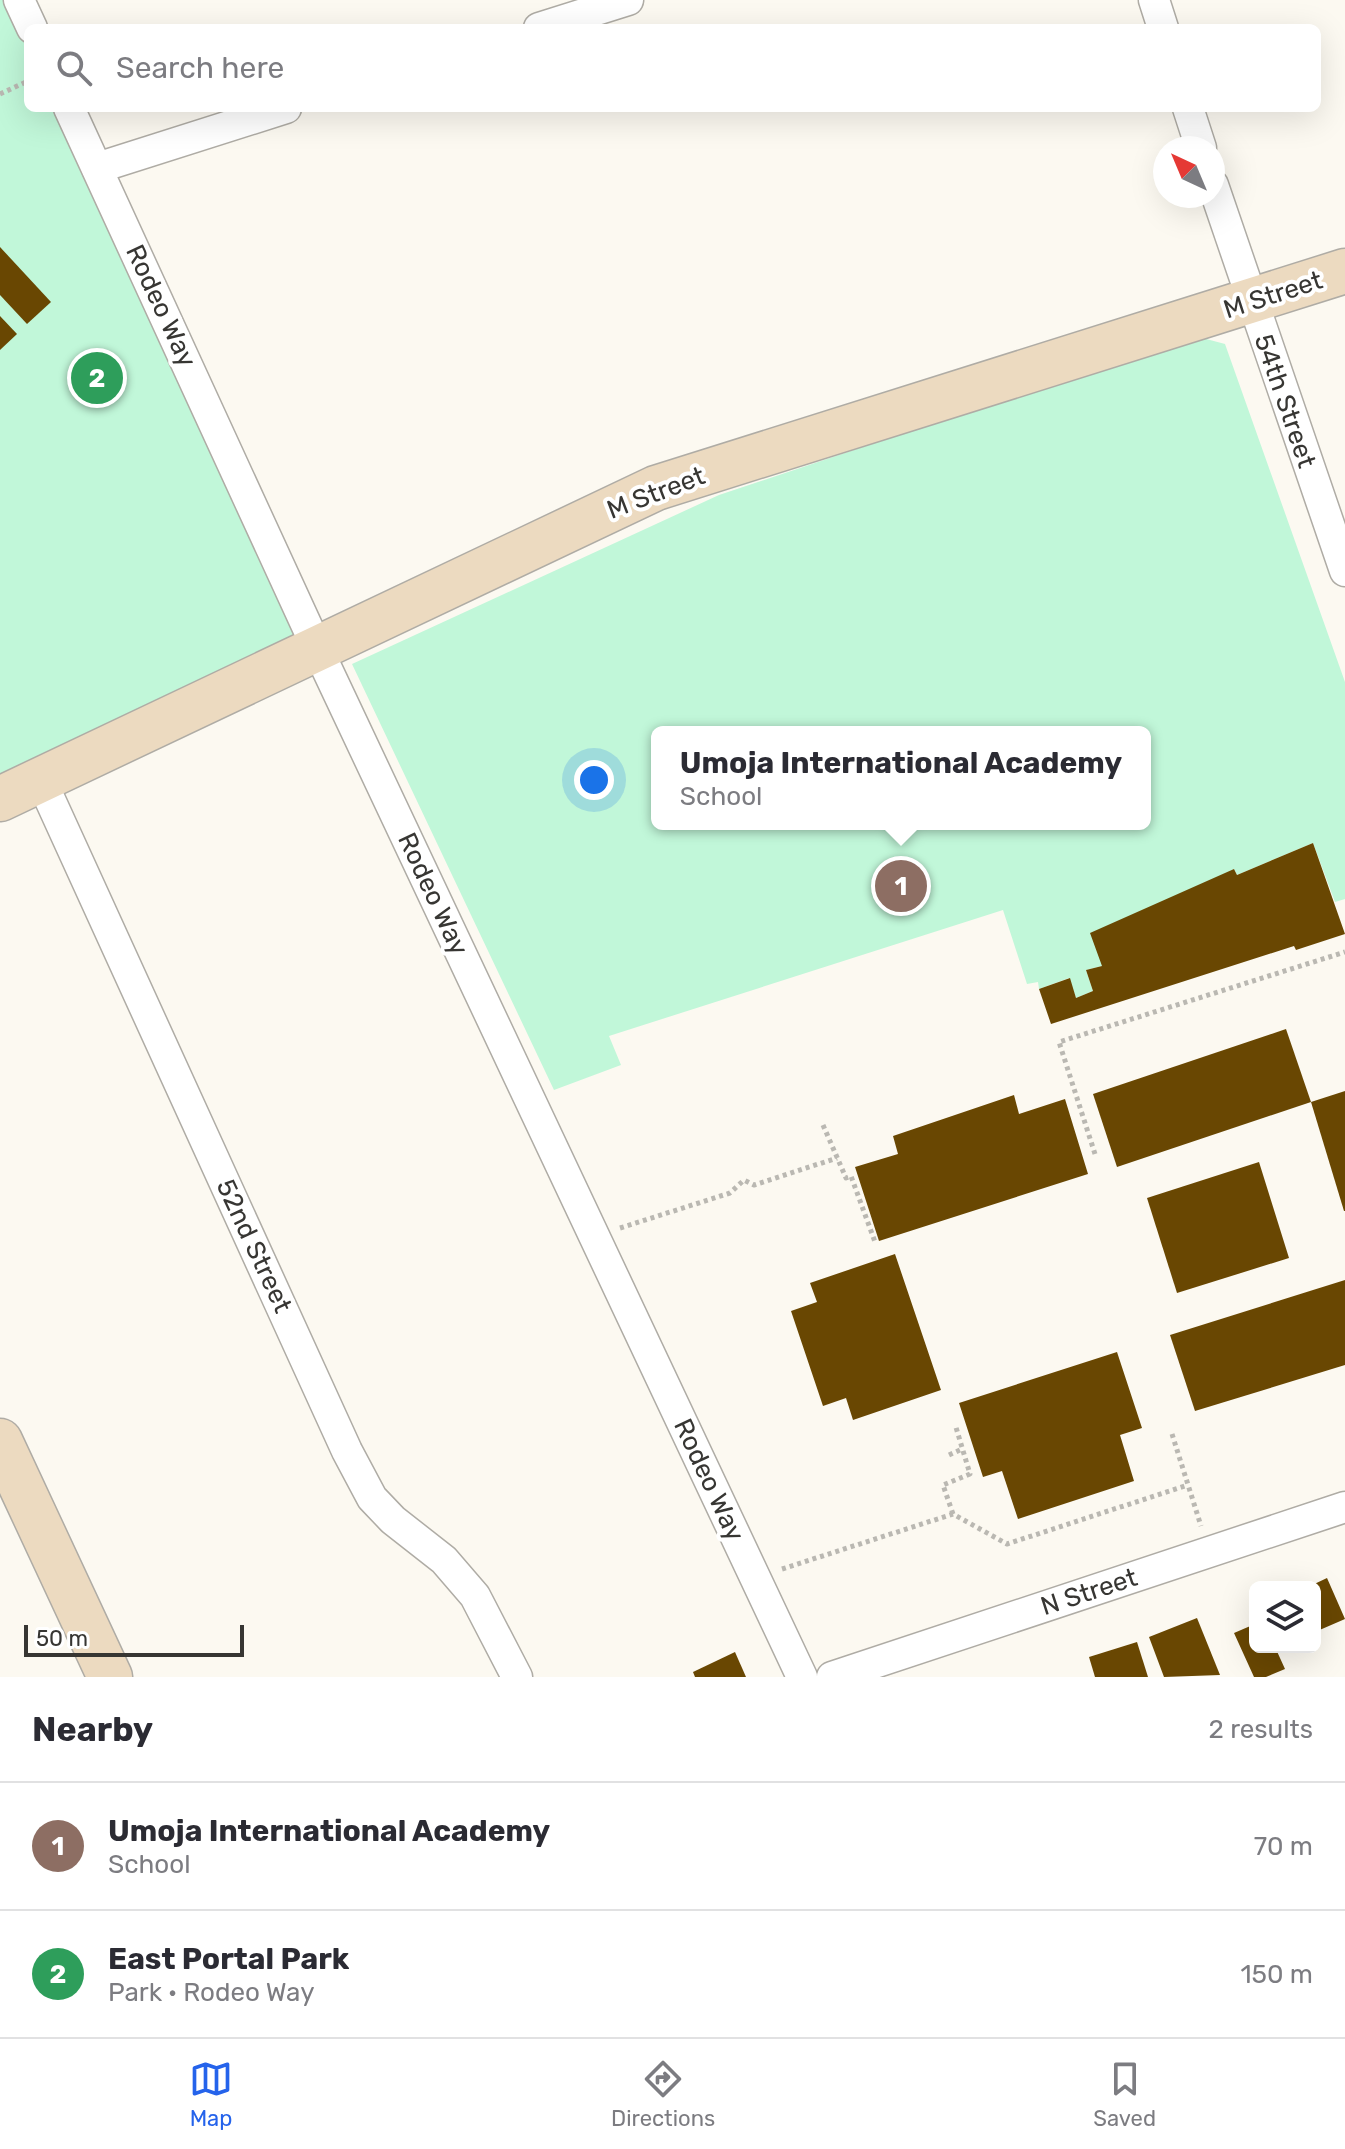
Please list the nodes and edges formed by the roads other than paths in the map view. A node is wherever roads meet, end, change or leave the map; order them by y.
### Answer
1 (19, 0) edge
2 (628, 0) edge
3 (1154, 0) edge
4 (30, 24) edge
5 (552, 24) edge
6 (1162, 24) edge
7 (71, 112) edge
8 (273, 112) edge
9 (1189, 112) edge
10 (1197, 136) edge
11 (97, 168) junction
12 (1220, 208) edge
13 (1345, 271) edge
14 (1251, 303) junction
15 (1345, 571) edge
16 (317, 648) junction
17 (41, 780) junction
18 (0, 799) edge
19 (0, 1441) edge
20 (1345, 1507) edge
21 (110, 1677) edge
22 (517, 1677) edge
23 (802, 1677) edge
24 (832, 1677) edge

1 - 4 street
2 - 5 street
3 - 6 street
7 - 11 street, Rodeo Way
8 - 11 street
9 - 10 street
11 - 16 street, Rodeo Way
12 - 14 street, 54th Street
13 - 14 street, M Street
14 - 15 street, 54th Street
14 - 16 street, M Street
16 - 17 street, M Street
16 - 23 street, Rodeo Way
17 - 18 street, M Street
17 - 22 street, 52nd Street
19 - 21 street
20 - 24 street, N Street

